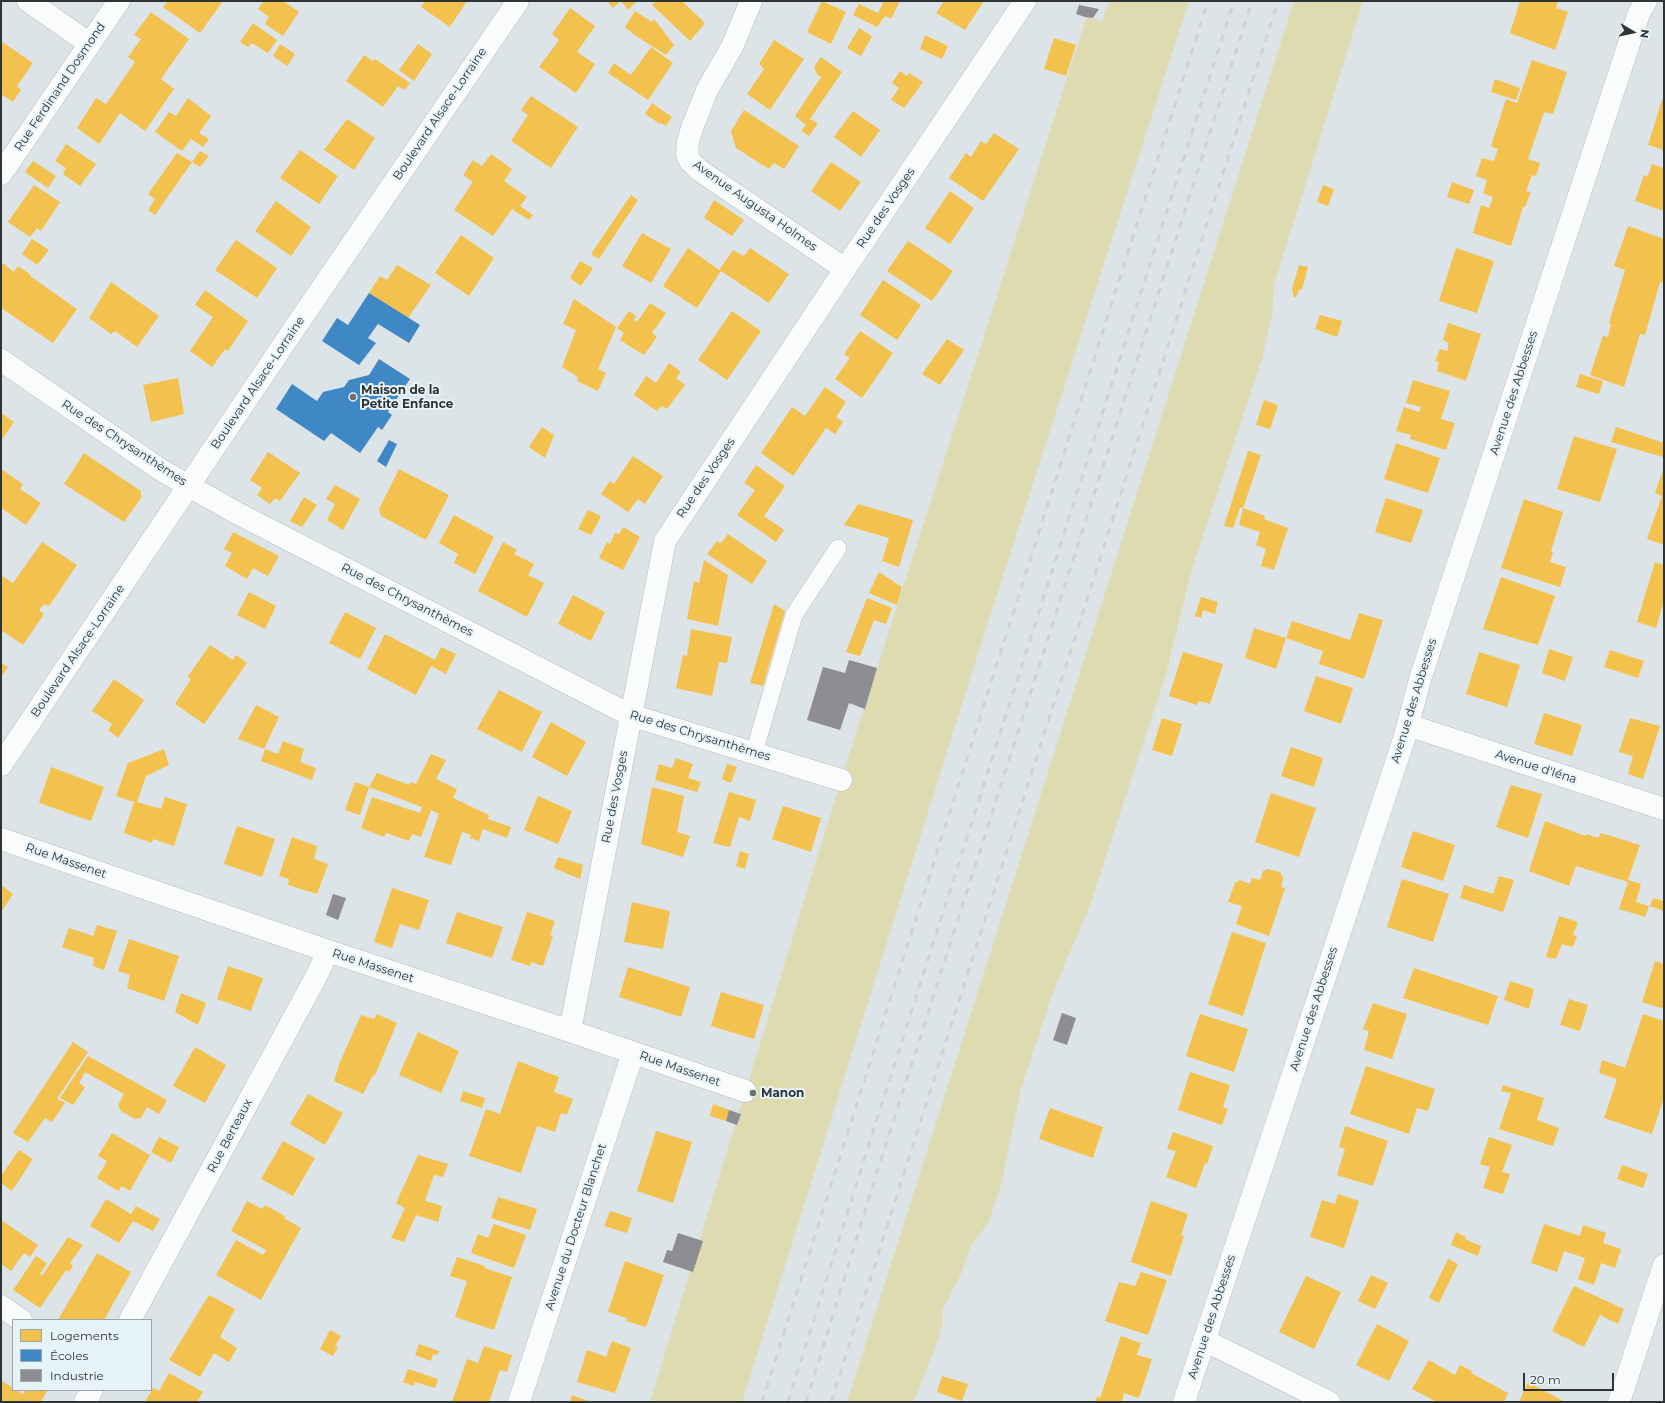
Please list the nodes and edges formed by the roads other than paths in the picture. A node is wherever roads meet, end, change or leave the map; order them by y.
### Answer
1 (28, 1) edge
2 (119, 1) edge
3 (518, 1) edge
4 (751, 1) edge
5 (1025, 1) edge
6 (1646, 1) edge
7 (90, 44) junction
8 (1, 174) edge
9 (845, 269) junction
10 (1, 360) edge
11 (189, 486) junction
12 (838, 548) dead end
13 (630, 715) junction
14 (1408, 725) junction
15 (754, 753) junction
16 (1, 765) edge
17 (841, 780) dead end
18 (1664, 809) edge
19 (1, 839) edge
20 (328, 951) junction
21 (570, 1031) junction
22 (633, 1053) junction
23 (745, 1091) dead end
24 (1664, 1265) edge
25 (1, 1306) edge
26 (20, 1319) edge
27 (131, 1319) edge
28 (1204, 1340) junction
29 (91, 1391) edge
30 (85, 1402) edge
31 (519, 1402) edge
32 (1184, 1402) edge
33 (1328, 1402) edge
34 (1619, 1402) edge

1 - 7 street
2 - 7 street, Rue Ferdinand Dosmond
3 - 11 street, Boulevard Alsace-Lorraine
4 - 9 street, Avenue Augusta Holmes
5 - 9 street, Rue des Vosges
6 - 14 street, Avenue des Abbesses
7 - 8 street, Rue Ferdinand Dosmond
9 - 13 street, Rue des Vosges
10 - 11 street, Rue des Chrysanthèmes
11 - 13 street, Rue des Chrysanthèmes
11 - 16 street, Boulevard Alsace-Lorraine
12 - 15 lane
13 - 15 street, Rue des Chrysanthèmes
13 - 21 street, Rue des Vosges
14 - 18 street, Avenue d'Iéna
14 - 28 street, Avenue des Abbesses
15 - 17 street, Rue des Chrysanthèmes
19 - 20 street, Rue Massenet
20 - 21 street, Rue Massenet
20 - 27 street, Rue Berteaux
21 - 22 street, Rue Massenet
22 - 23 street, Rue Massenet
22 - 31 street, Avenue du Docteur Blanchet
24 - 34 street
25 - 26 street
28 - 32 street, Avenue des Abbesses
28 - 33 street
29 - 30 street

